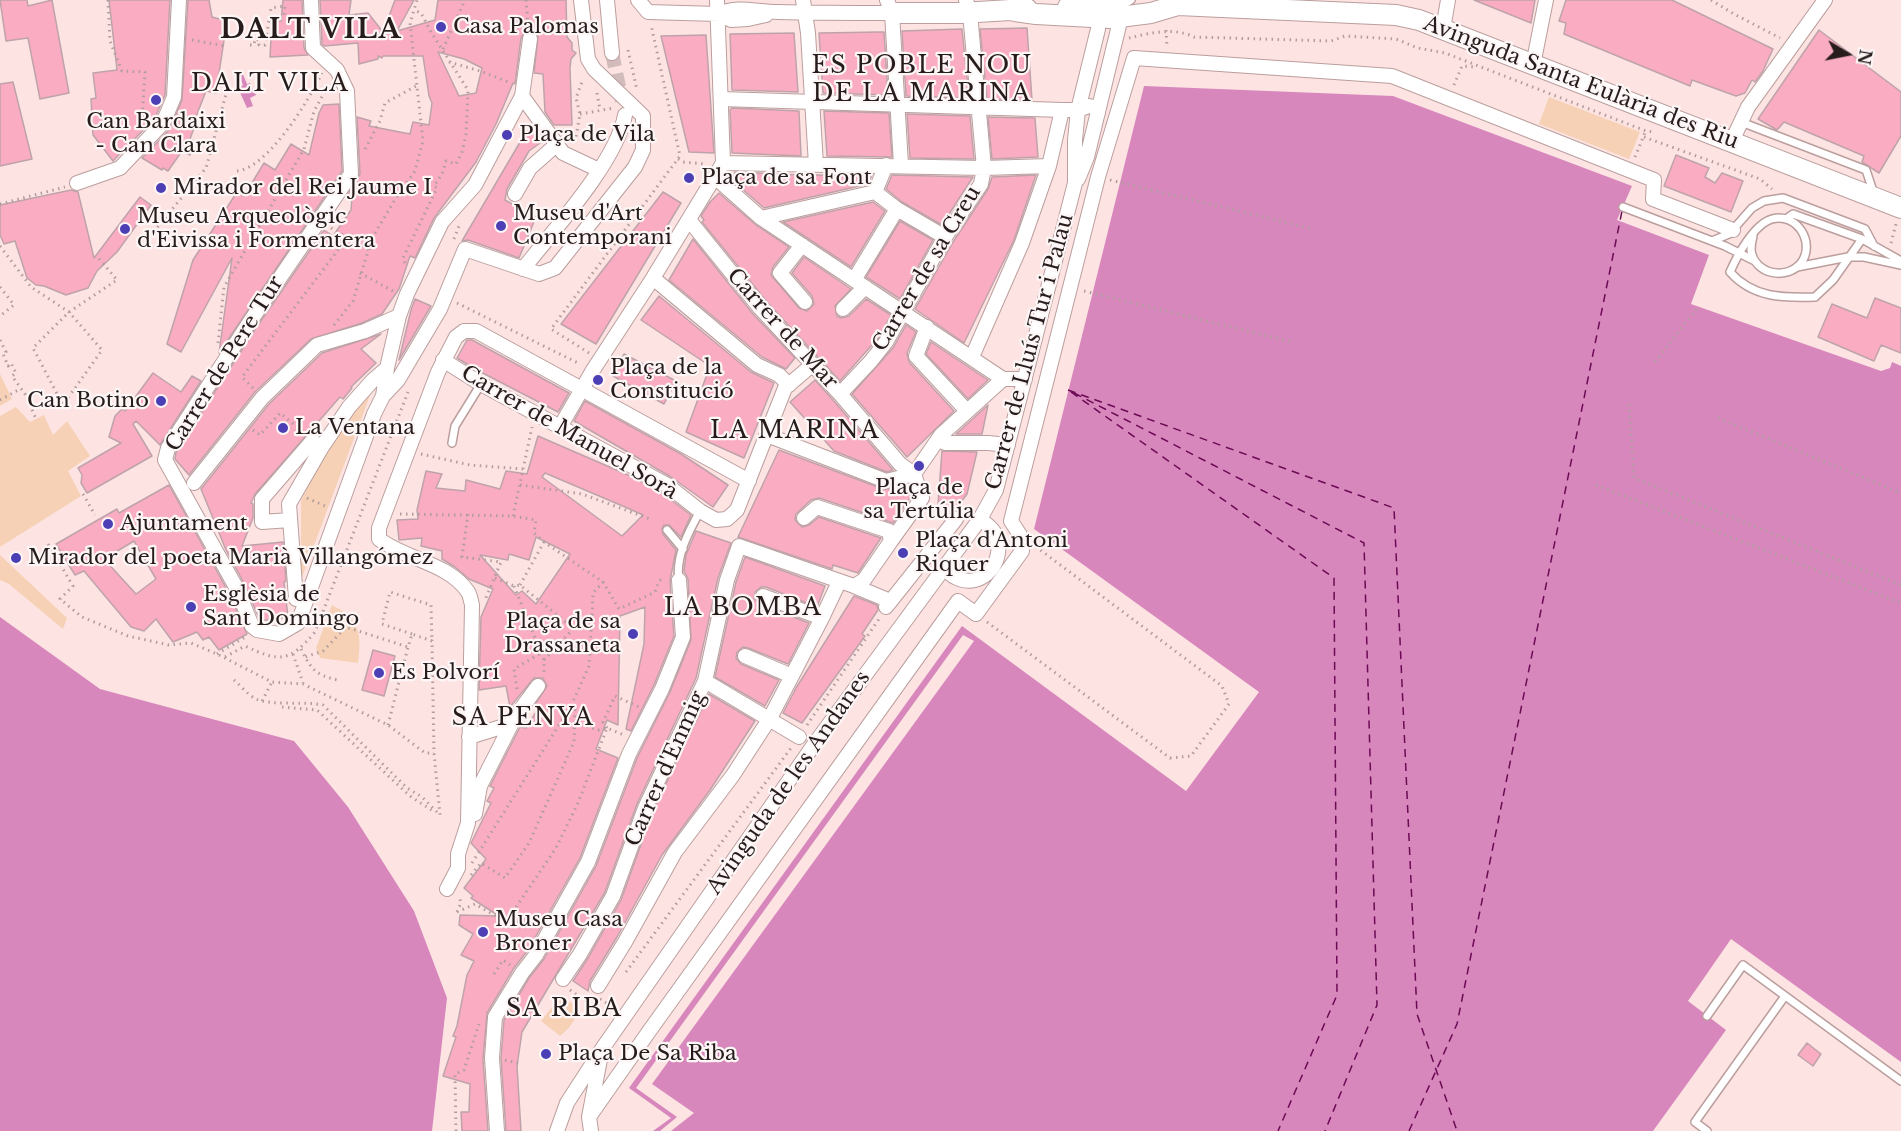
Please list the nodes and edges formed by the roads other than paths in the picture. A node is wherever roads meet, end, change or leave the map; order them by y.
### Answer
1 (179, 0) edge
2 (311, 0) edge
3 (581, 0) edge
4 (607, 0) edge
5 (638, 0) edge
6 (717, 0) edge
7 (1448, 0) edge
8 (1546, 0) edge
9 (1825, 0) edge
10 (1254, 4) edge
11 (1164, 5) edge
12 (803, 6) edge
13 (890, 6) edge
14 (968, 6) edge
15 (1354, 7) edge
16 (1110, 9) edge
17 (718, 15) junction
18 (1443, 29) junction
19 (530, 39) road end
20 (612, 53) tunnel mouth
21 (1533, 65) junction
22 (1087, 75) junction
23 (1107, 78) junction
24 (522, 93) junction
25 (721, 99) junction
26 (813, 100) junction
27 (898, 104) junction
28 (979, 106) junction
29 (628, 110) junction
30 (1062, 110) junction
31 (1078, 110) junction
32 (1098, 113) junction
33 (1740, 121) junction
34 (1732, 141) junction
35 (556, 145) junction
36 (816, 165) junction
37 (886, 165) junction
38 (901, 165) junction
39 (1049, 166) junction
40 (984, 168) junction
41 (599, 170) junction
42 (720, 170) junction
43 (77, 183) road end
44 (1076, 183) junction
45 (875, 192) junction
46 (516, 194) dead end
47 (1875, 197) junction
48 (1623, 207) dead end
49 (1901, 207) edge
50 (897, 208) junction
51 (761, 218) junction
52 (1786, 219) junction
53 (689, 220) junction
54 (1733, 230) junction
55 (1753, 236) junction
56 (945, 237) junction
57 (1862, 238) junction
58 (1712, 241) junction
59 (802, 245) junction
60 (1874, 246) junction
61 (1738, 252) junction
62 (1848, 257) junction
63 (1755, 261) junction
64 (1901, 263) edge
65 (1797, 267) junction
66 (523, 269) junction
67 (653, 278) junction
68 (860, 283) junction
69 (805, 302) dead end
70 (843, 309) dead end
71 (903, 311) junction
72 (399, 316) junction
73 (927, 327) junction
74 (972, 357) junction
75 (443, 360) junction
76 (812, 365) junction
77 (387, 368) junction
78 (1003, 379) junction
79 (1025, 379) junction
80 (481, 384) junction
81 (789, 385) junction
82 (581, 389) junction
83 (840, 394) junction
84 (383, 396) junction
85 (967, 411) junction
86 (560, 427) junction
87 (767, 435) junction
88 (943, 439) junction
89 (313, 440) road end
90 (452, 443) dead end
91 (1008, 445) junction
92 (914, 474) junction
93 (749, 481) junction
94 (194, 483) dead end
95 (700, 511) junction
96 (804, 518) dead end
97 (956, 519) dead end
98 (980, 519) junction
99 (290, 520) junction
100 (667, 530) dead end
101 (890, 536) junction
102 (683, 549) junction
103 (944, 568) junction
104 (678, 574) joint
105 (839, 582) junction
106 (854, 586) junction
107 (763, 596) dead end
108 (296, 600) dead end
109 (822, 618) junction
110 (745, 656) dead end
111 (792, 676) junction
112 (705, 681) junction
113 (538, 686) road end
114 (770, 718) junction
115 (511, 724) junction
116 (469, 737) junction
117 (799, 737) road end
118 (468, 823) junction
119 (447, 890) dead end
120 (563, 979) road end
121 (598, 986) dead end
122 (1785, 996) junction
123 (1707, 1016) dead end
124 (602, 1049) junction
125 (1901, 1081) edge
126 (590, 1124) edge
127 (497, 1131) edge
128 (558, 1131) edge
129 (1707, 1131) edge

1 - 43 street
2 - 84 street, Carrer de Pere Tur
3 - 29 street
4 - 20 street
5 - 17 street
6 - 17 street
7 - 18 street
8 - 21 street
9 - 33 street
10 - 11 street, Avinguda Santa Eulària des Riu
10 - 15 street, Avinguda Santa Eulària des Riu
11 - 16 street, Avinguda Santa Eulària des Riu
12 - 13 street
12 - 17 street
12 - 26 street
13 - 14 street, Avinguda Santa Eulària des Riu
13 - 27 street
14 - 16 street, Avinguda Santa Eulària des Riu
14 - 28 street
15 - 18 street, Avinguda Santa Eulària des Riu
16 - 22 street, Carrer de Lluís Tur i Palau
16 - 23 street, Carrer de Lluís Tur i Palau
17 - 25 street
18 - 21 street, Avinguda Santa Eulària des Riu
19 - 24 street
21 - 34 street, Avinguda Santa Eulària des Riu
22 - 23 street
22 - 31 street, Carrer de Lluís Tur i Palau
23 - 32 street, Carrer de Lluís Tur i Palau
24 - 35 street
24 - 72 street
25 - 26 street
25 - 42 street
26 - 27 street
26 - 36 street
27 - 28 street
27 - 38 street
28 - 30 street
28 - 40 street
29 - 41 street
29 - 66 street
30 - 31 street
30 - 39 street, Carrer de Lluís Tur i Palau
31 - 32 street
31 - 44 street, Carrer de Lluís Tur i Palau
32 - 44 street, Carrer de Lluís Tur i Palau
33 - 34 street
33 - 47 lane
34 - 47 street, Avinguda Santa Eulària des Riu
35 - 41 street
35 - 46 street
36 - 37 street
36 - 42 street
37 - 38 street
37 - 45 street
38 - 40 street
39 - 40 street
39 - 74 street, Carrer de Lluís Tur i Palau
40 - 56 street, Carrer de sa Creu
41 - 66 street
42 - 51 street
42 - 53 street
44 - 79 street, Carrer de Lluís Tur i Palau
45 - 50 street
45 - 51 street
47 - 49 street, Avinguda Santa Eulària des Riu
48 - 58 lane
50 - 56 street
50 - 68 street
51 - 59 street
52 - 55 lane
52 - 57 lane
52 - 65 lane
53 - 67 street
53 - 76 street, Carrer de Mar
54 - 58 lane
54 - 60 lane
54 - 126 street
55 - 61 lane
55 - 63 lane
56 - 71 street, Carrer de sa Creu
57 - 60 lane
57 - 62 lane
58 - 61 lane
59 - 68 street
59 - 69 street
60 - 64 lane
61 - 62 lane
61 - 63 lane
62 - 64 lane
62 - 65 lane
63 - 65 lane
66 - 84 street
67 - 81 street
67 - 82 street
68 - 70 street
68 - 71 street
71 - 73 street
71 - 83 street, Carrer de sa Creu
72 - 77 street
72 - 94 street
73 - 74 street
73 - 85 street
74 - 78 street, Carrer de Lluís Tur i Palau
75 - 80 street, Carrer de Manuel Sorà
75 - 82 street
75 - 116 street
76 - 81 street
76 - 83 street, Carrer de Mar
77 - 84 street
77 - 99 street
78 - 79 street
78 - 85 street
79 - 91 street, Carrer de Lluís Tur i Palau
80 - 86 street, Carrer de Manuel Sorà
80 - 90 lane
81 - 87 street
82 - 86 street
82 - 93 street
83 - 92 street, Carrer de Mar
85 - 88 street
86 - 95 street, Carrer de Manuel Sorà
87 - 92 street
87 - 93 street
88 - 91 street
88 - 92 street
89 - 99 street
91 - 98 street, Carrer de Lluís Tur i Palau
92 - 101 street
93 - 95 street, Carrer de Manuel Sorà
95 - 102 lane
96 - 101 street
97 - 106 street
98 - 103 street, Avinguda de les Andanes
98 - 103 street
99 - 108 street
100 - 102 lane
101 - 106 street
102 - 104 lane
103 - 124 street, Avinguda de les Andanes
104 - 127 street
105 - 106 street
105 - 109 street
105 - 112 street, Carrer d'Enmig
107 - 109 street
109 - 111 street
110 - 111 street
111 - 114 street
112 - 114 street
112 - 120 street, Carrer d'Enmig
113 - 115 street
114 - 117 street
114 - 121 street
115 - 116 street
115 - 118 street
116 - 118 street
118 - 119 street
122 - 123 lane
122 - 125 lane
122 - 129 lane
124 - 126 street
124 - 128 street, Avinguda de les Andanes

